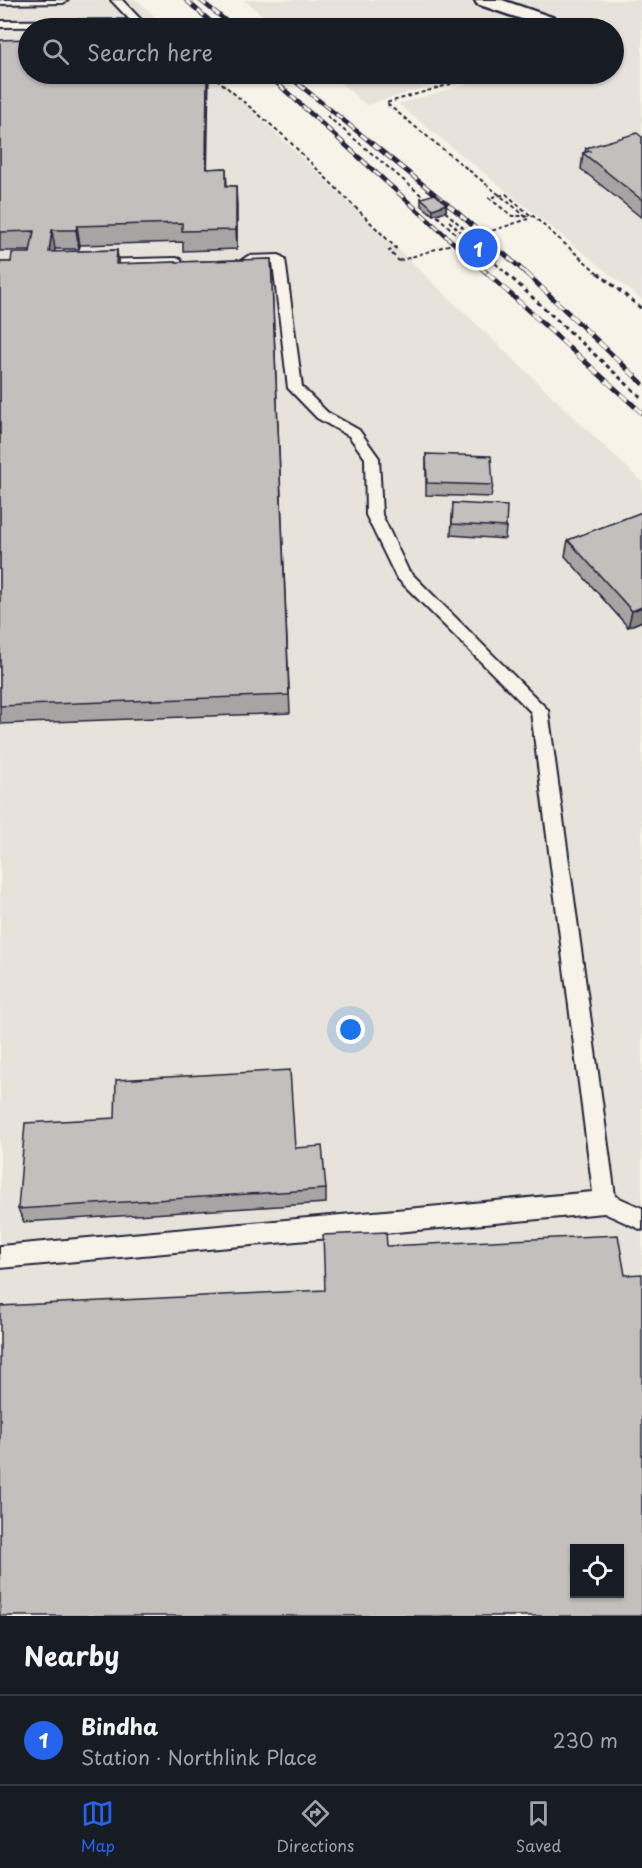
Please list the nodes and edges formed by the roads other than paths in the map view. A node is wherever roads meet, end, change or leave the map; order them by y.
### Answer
1 (63, 0) edge
2 (116, 0) edge
3 (472, 0) edge
4 (484, 0) edge
5 (0, 1) edge
6 (133, 18) edge
7 (481, 18) edge
8 (536, 18) edge
9 (0, 25) edge
10 (18, 25) edge
11 (198, 261) edge
12 (232, 261) edge
13 (81, 264) edge
14 (605, 1203) junction
15 (642, 1219) edge
16 (0, 1257) edge

1 - 5 lane
2 - 6 lane
3 - 7 street
4 - 8 street
9 - 10 lane
11 - 13 lane
12 - 14 lane
14 - 15 lane
14 - 16 lane

